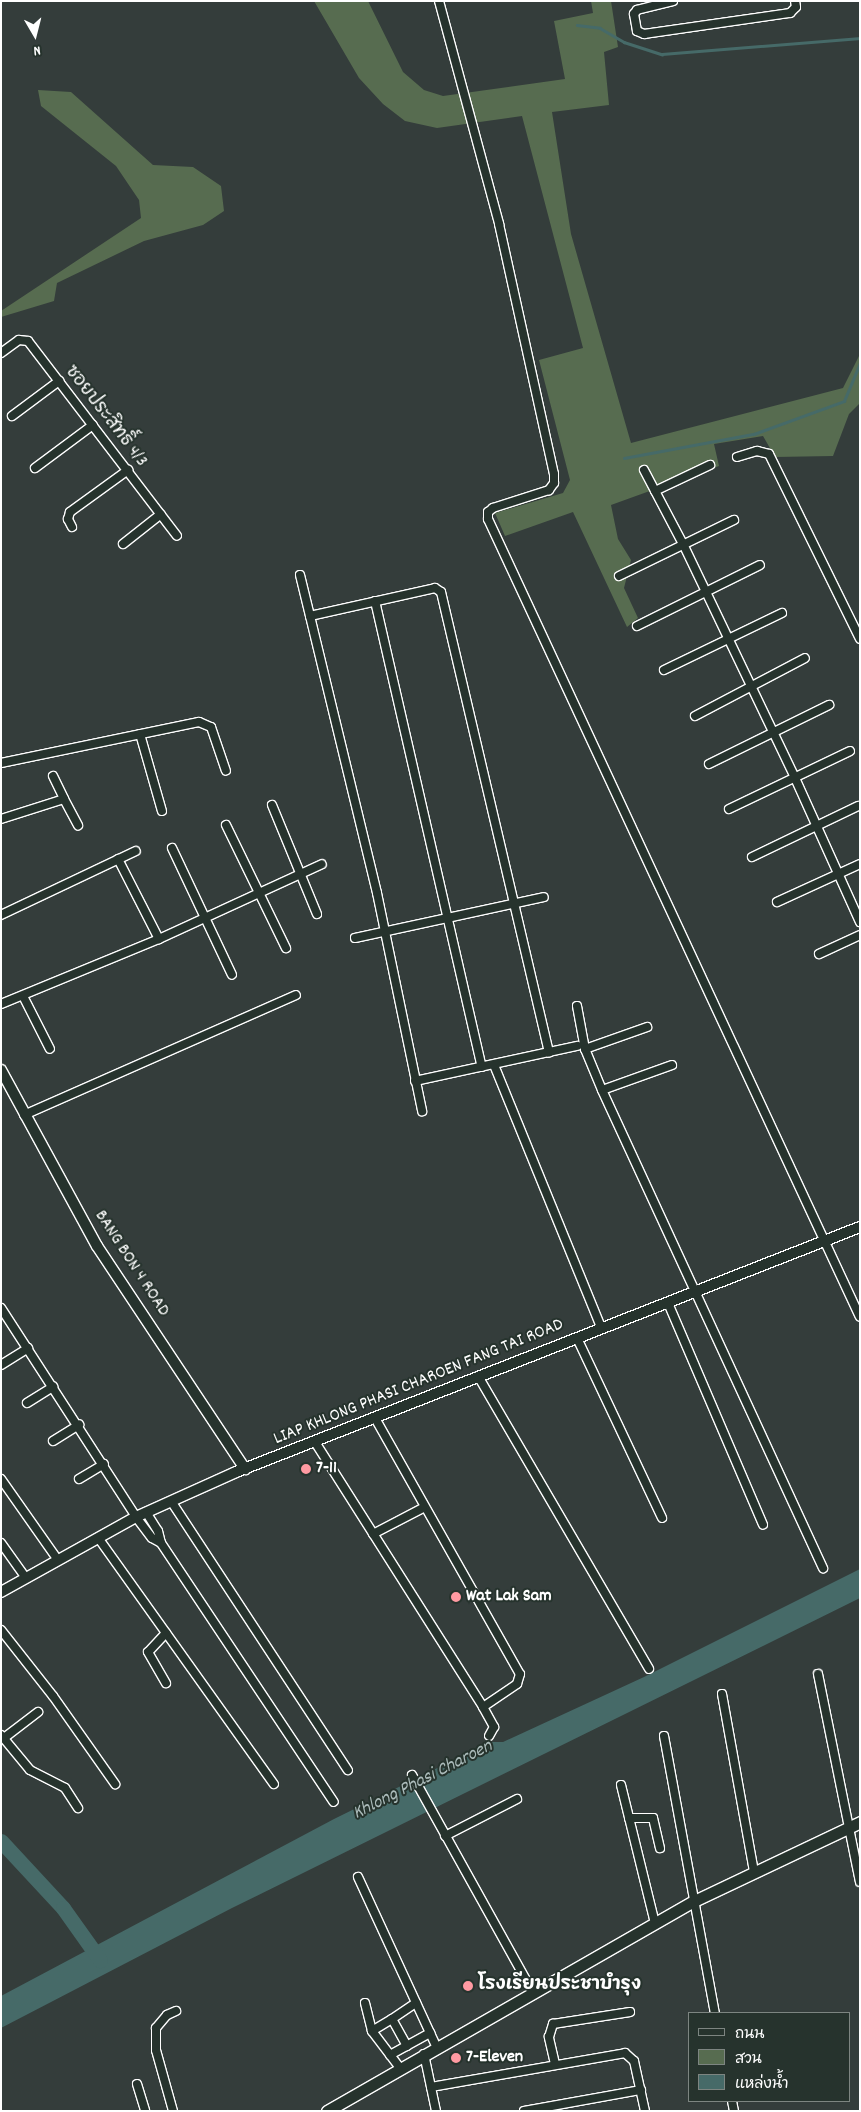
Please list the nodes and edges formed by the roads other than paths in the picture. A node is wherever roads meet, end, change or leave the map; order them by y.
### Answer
1 (439, 1) edge
2 (673, 1) edge
3 (795, 1) edge
4 (1, 353) edge
5 (59, 381) junction
6 (12, 416) dead end
7 (94, 426) junction
8 (737, 457) dead end
9 (710, 465) dead end
10 (35, 468) dead end
11 (128, 470) junction
12 (644, 470) dead end
13 (655, 490) junction
14 (161, 514) junction
15 (734, 520) dead end
16 (72, 527) dead end
17 (178, 536) dead end
18 (123, 544) dead end
19 (684, 546) junction
20 (760, 565) dead end
21 (300, 575) dead end
22 (619, 576) dead end
23 (706, 592) junction
24 (374, 602) junction
25 (782, 613) dead end
26 (310, 616) junction
27 (637, 626) dead end
28 (728, 639) junction
29 (860, 639) edge
30 (805, 658) dead end
31 (664, 670) dead end
32 (750, 686) junction
33 (829, 705) dead end
34 (695, 716) dead end
35 (772, 731) junction
36 (140, 734) junction
37 (850, 751) dead end
38 (1, 763) edge
39 (709, 764) dead end
40 (226, 771) dead end
41 (53, 776) dead end
42 (795, 778) junction
43 (64, 799) junction
44 (272, 805) dead end
45 (858, 806) dead end
46 (730, 809) dead end
47 (162, 811) dead end
48 (1, 819) edge
49 (78, 825) dead end
50 (226, 825) dead end
51 (816, 827) junction
52 (172, 848) dead end
53 (136, 851) dead end
54 (752, 858) dead end
55 (118, 859) junction
56 (322, 864) dead end
57 (860, 864) edge
58 (838, 874) junction
59 (299, 875) junction
60 (259, 893) junction
61 (544, 897) dead end
62 (777, 902) dead end
63 (515, 904) junction
64 (317, 914) dead end
65 (1, 915) edge
66 (448, 916) junction
67 (205, 918) junction
68 (860, 922) edge
69 (385, 932) junction
70 (860, 935) edge
71 (355, 938) dead end
72 (159, 939) junction
73 (286, 948) dead end
74 (819, 954) dead end
75 (232, 975) dead end
76 (296, 995) dead end
77 (23, 996) junction
78 (1, 1004) edge
79 (577, 1006) dead end
80 (647, 1028) dead end
81 (581, 1048) junction
82 (50, 1049) dead end
83 (549, 1053) junction
84 (494, 1064) junction
85 (672, 1064) dead end
86 (482, 1067) junction
87 (2, 1076) edge
88 (415, 1081) junction
89 (602, 1090) junction
90 (422, 1111) dead end
91 (24, 1115) junction
92 (860, 1227) edge
93 (826, 1242) junction
94 (697, 1291) junction
95 (668, 1303) junction
96 (2, 1310) edge
97 (859, 1313) edge
98 (602, 1329) junction
99 (577, 1338) junction
100 (28, 1348) junction
101 (1, 1365) edge
102 (478, 1376) junction
103 (54, 1387) junction
104 (27, 1403) dead end
105 (375, 1418) junction
106 (79, 1426) junction
107 (53, 1441) dead end
108 (315, 1442) junction
109 (104, 1464) junction
110 (245, 1469) junction
111 (1, 1479) edge
112 (79, 1479) dead end
113 (172, 1501) junction
114 (423, 1508) junction
115 (141, 1514) junction
116 (662, 1518) dead end
117 (763, 1525) dead end
118 (373, 1534) junction
119 (99, 1539) junction
120 (1, 1542) edge
121 (58, 1560) junction
122 (823, 1568) dead end
123 (26, 1578) junction
124 (1, 1592) edge
125 (1, 1630) edge
126 (166, 1633) junction
127 (649, 1669) dead end
128 (818, 1674) dead end
129 (166, 1683) dead end
130 (722, 1694) dead end
131 (483, 1707) junction
132 (38, 1712) dead end
133 (489, 1736) dead end
134 (664, 1736) dead end
135 (2, 1737) edge
136 (348, 1770) dead end
137 (413, 1777) dead end
138 (115, 1784) dead end
139 (274, 1784) dead end
140 (621, 1785) dead end
141 (517, 1799) dead end
142 (334, 1802) dead end
143 (78, 1808) dead end
144 (630, 1818) junction
145 (860, 1822) edge
146 (847, 1827) junction
147 (444, 1836) junction
148 (660, 1848) dead end
149 (754, 1871) junction
150 (358, 1877) dead end
151 (860, 1882) edge
152 (694, 1901) junction
153 (655, 1923) junction
154 (532, 1991) junction
155 (365, 2003) dead end
156 (416, 2003) junction
157 (176, 2011) dead end
158 (630, 2012) dead end
159 (715, 2012) edge
160 (392, 2019) junction
161 (372, 2031) junction
162 (430, 2033) junction
163 (407, 2046) junction
164 (436, 2046) junction
165 (424, 2054) junction
166 (390, 2055) junction
167 (555, 2064) junction
168 (400, 2068) junction
169 (137, 2084) dead end
170 (431, 2087) junction
171 (641, 2090) junction
172 (329, 2110) edge
173 (145, 2111) edge
174 (173, 2111) edge
175 (436, 2111) edge
176 (524, 2111) edge
177 (645, 2111) edge

1 - 93 street
2 - 3 street
4 - 5 street, ซอยประสิทธิ์ 4/3
5 - 6 street
5 - 7 street, ซอยประสิทธิ์ 4/3
7 - 10 street
7 - 11 street, ซอยประสิทธิ์ 4/3
8 - 29 street
9 - 13 street
11 - 14 street, ซอยประสิทธิ์ 4/3
11 - 16 street
12 - 13 street
13 - 19 street
14 - 17 street, ซอยประสิทธิ์ 4/3
14 - 18 street
15 - 19 street
19 - 22 street
19 - 23 street
20 - 23 street
21 - 26 street
23 - 27 street
23 - 28 street
24 - 26 street
24 - 63 street
24 - 66 street
25 - 28 street
26 - 69 street
28 - 31 street
28 - 32 street
30 - 32 street
32 - 34 street
32 - 35 street
33 - 35 street
35 - 39 street
35 - 42 street
36 - 38 street
36 - 40 street
36 - 47 street
37 - 42 street
41 - 43 street
42 - 46 street
42 - 51 street
43 - 48 street
43 - 49 street
44 - 59 street
45 - 51 street
50 - 60 street
51 - 54 street
51 - 58 street
52 - 67 street
53 - 55 street
55 - 65 street
55 - 72 street
56 - 59 street
57 - 58 street
58 - 62 street
58 - 68 street
59 - 60 street
59 - 64 street
60 - 67 street
60 - 73 street
61 - 63 street
63 - 66 street
63 - 83 street
66 - 69 street
66 - 86 street
67 - 72 street
67 - 75 street
69 - 71 street
69 - 88 street
70 - 74 street
72 - 77 street
76 - 91 street
77 - 78 street
77 - 82 street
79 - 81 street
80 - 81 street
81 - 83 street
81 - 89 street
83 - 84 street
84 - 86 street
84 - 98 street
85 - 89 street
86 - 88 street
87 - 91 street, BANG BON 4 ROAD
88 - 90 street
89 - 94 street
91 - 110 street, BANG BON 4 ROAD
92 - 93 street, LIAP KHLONG PHASI CHAROEN FANG TAI ROAD
93 - 94 street, LIAP KHLONG PHASI CHAROEN FANG TAI ROAD
93 - 97 street
94 - 95 street, LIAP KHLONG PHASI CHAROEN FANG TAI ROAD
94 - 122 street
95 - 98 street, LIAP KHLONG PHASI CHAROEN FANG TAI ROAD
95 - 117 street
96 - 100 street
98 - 99 street, LIAP KHLONG PHASI CHAROEN FANG TAI ROAD
99 - 102 street, LIAP KHLONG PHASI CHAROEN FANG TAI ROAD
99 - 116 street
100 - 101 street
100 - 103 street
102 - 105 street, LIAP KHLONG PHASI CHAROEN FANG TAI ROAD
102 - 127 street
103 - 104 street
103 - 106 street
105 - 108 street, LIAP KHLONG PHASI CHAROEN FANG TAI ROAD
105 - 114 street
106 - 107 street
106 - 109 street
108 - 110 street, LIAP KHLONG PHASI CHAROEN FANG TAI ROAD
108 - 118 street
109 - 112 street
109 - 115 street
110 - 113 street, LIAP KHLONG PHASI CHAROEN FANG TAI ROAD
111 - 121 street
113 - 115 street, LIAP KHLONG PHASI CHAROEN FANG TAI ROAD
113 - 136 street
114 - 118 street
114 - 131 street
115 - 119 street, LIAP KHLONG PHASI CHAROEN FANG TAI ROAD
115 - 142 street
118 - 131 street
119 - 121 street, LIAP KHLONG PHASI CHAROEN FANG TAI ROAD
119 - 126 street
120 - 123 street
121 - 123 street, LIAP KHLONG PHASI CHAROEN FANG TAI ROAD
123 - 124 street, LIAP KHLONG PHASI CHAROEN FANG TAI ROAD
125 - 138 street
126 - 129 street
126 - 139 street
128 - 146 street
130 - 149 street
131 - 133 street
132 - 135 street
134 - 152 street
135 - 143 street
137 - 147 street
140 - 144 street
141 - 147 street
144 - 148 street
144 - 153 street
145 - 146 main road
146 - 149 main road
146 - 151 street
147 - 154 street
149 - 152 main road
150 - 156 street
152 - 153 main road
152 - 159 street
153 - 154 main road
154 - 164 main road
155 - 161 street
156 - 160 street
156 - 162 street
157 - 174 street
158 - 167 street
160 - 161 street
160 - 163 street
161 - 166 street
162 - 163 street
162 - 164 street
163 - 166 street
164 - 165 main road
165 - 168 main road
165 - 170 street
166 - 168 street
167 - 170 street
167 - 171 street
168 - 172 main road
169 - 173 street
170 - 175 street
171 - 176 street
171 - 177 street

